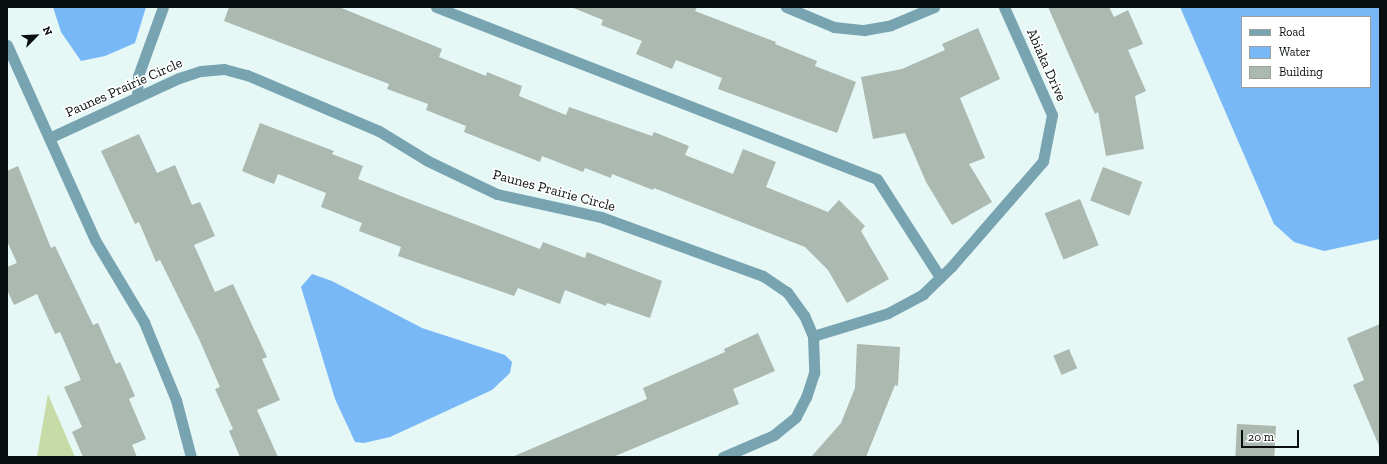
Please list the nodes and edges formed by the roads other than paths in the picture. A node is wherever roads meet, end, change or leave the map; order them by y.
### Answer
1 (163, 7) edge
2 (436, 7) edge
3 (786, 7) edge
4 (934, 7) edge
5 (1004, 7) edge
6 (7, 45) edge
7 (137, 97) junction
8 (49, 138) junction
9 (940, 277) junction
10 (813, 336) junction
11 (191, 457) edge
12 (723, 457) edge

1 - 7 street
2 - 9 street
3 - 4 street
5 - 9 street, Abiaka Drive
6 - 8 street
7 - 8 street, Paunes Prairie Circle
7 - 10 street, Paunes Prairie Circle
8 - 11 street
9 - 10 street
10 - 12 street, Paunes Prairie Circle

